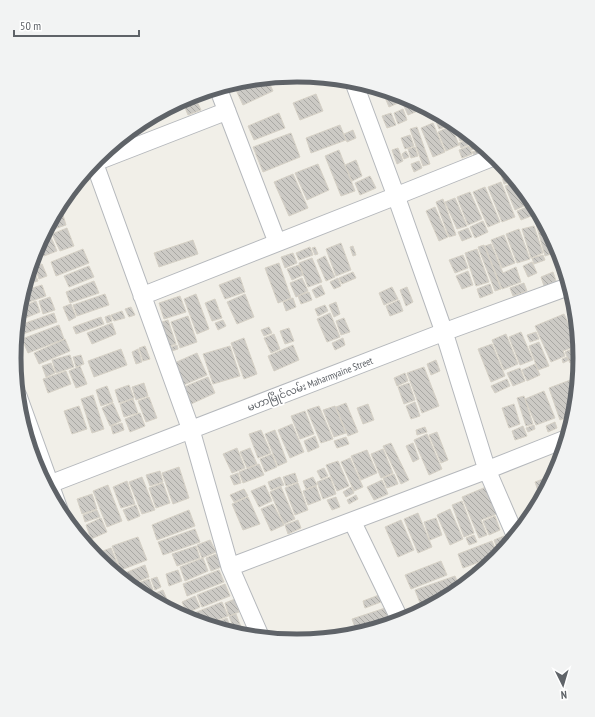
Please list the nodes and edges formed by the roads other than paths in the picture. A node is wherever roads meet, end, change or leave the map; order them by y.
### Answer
1 (355, 88) edge
2 (220, 93) edge
3 (227, 111) junction
4 (110, 156) edge
5 (489, 159) edge
6 (96, 169) edge
7 (396, 196) junction
8 (277, 242) junction
9 (565, 288) edge
10 (142, 296) junction
11 (444, 332) junction
12 (190, 430) junction
13 (561, 441) edge
14 (487, 470) junction
15 (51, 484) edge
16 (352, 521) junction
17 (513, 531) edge
18 (230, 567) junction
19 (398, 616) edge
20 (259, 633) edge

1 - 7 street
2 - 3 street
3 - 4 street
3 - 8 street
5 - 7 street
6 - 10 street
7 - 8 street
7 - 11 street
8 - 10 street
9 - 11 street, မဟာမြိုင်လမ်း Maharmyaine Street
10 - 12 street
11 - 12 street, မဟာမြိုင်လမ်း Maharmyaine Street
11 - 14 street
12 - 15 street, မဟာမြိုင်လမ်း Maharmyaine Street
12 - 18 street
13 - 14 street
14 - 16 street
14 - 17 street
16 - 18 street
16 - 19 street
18 - 20 street

